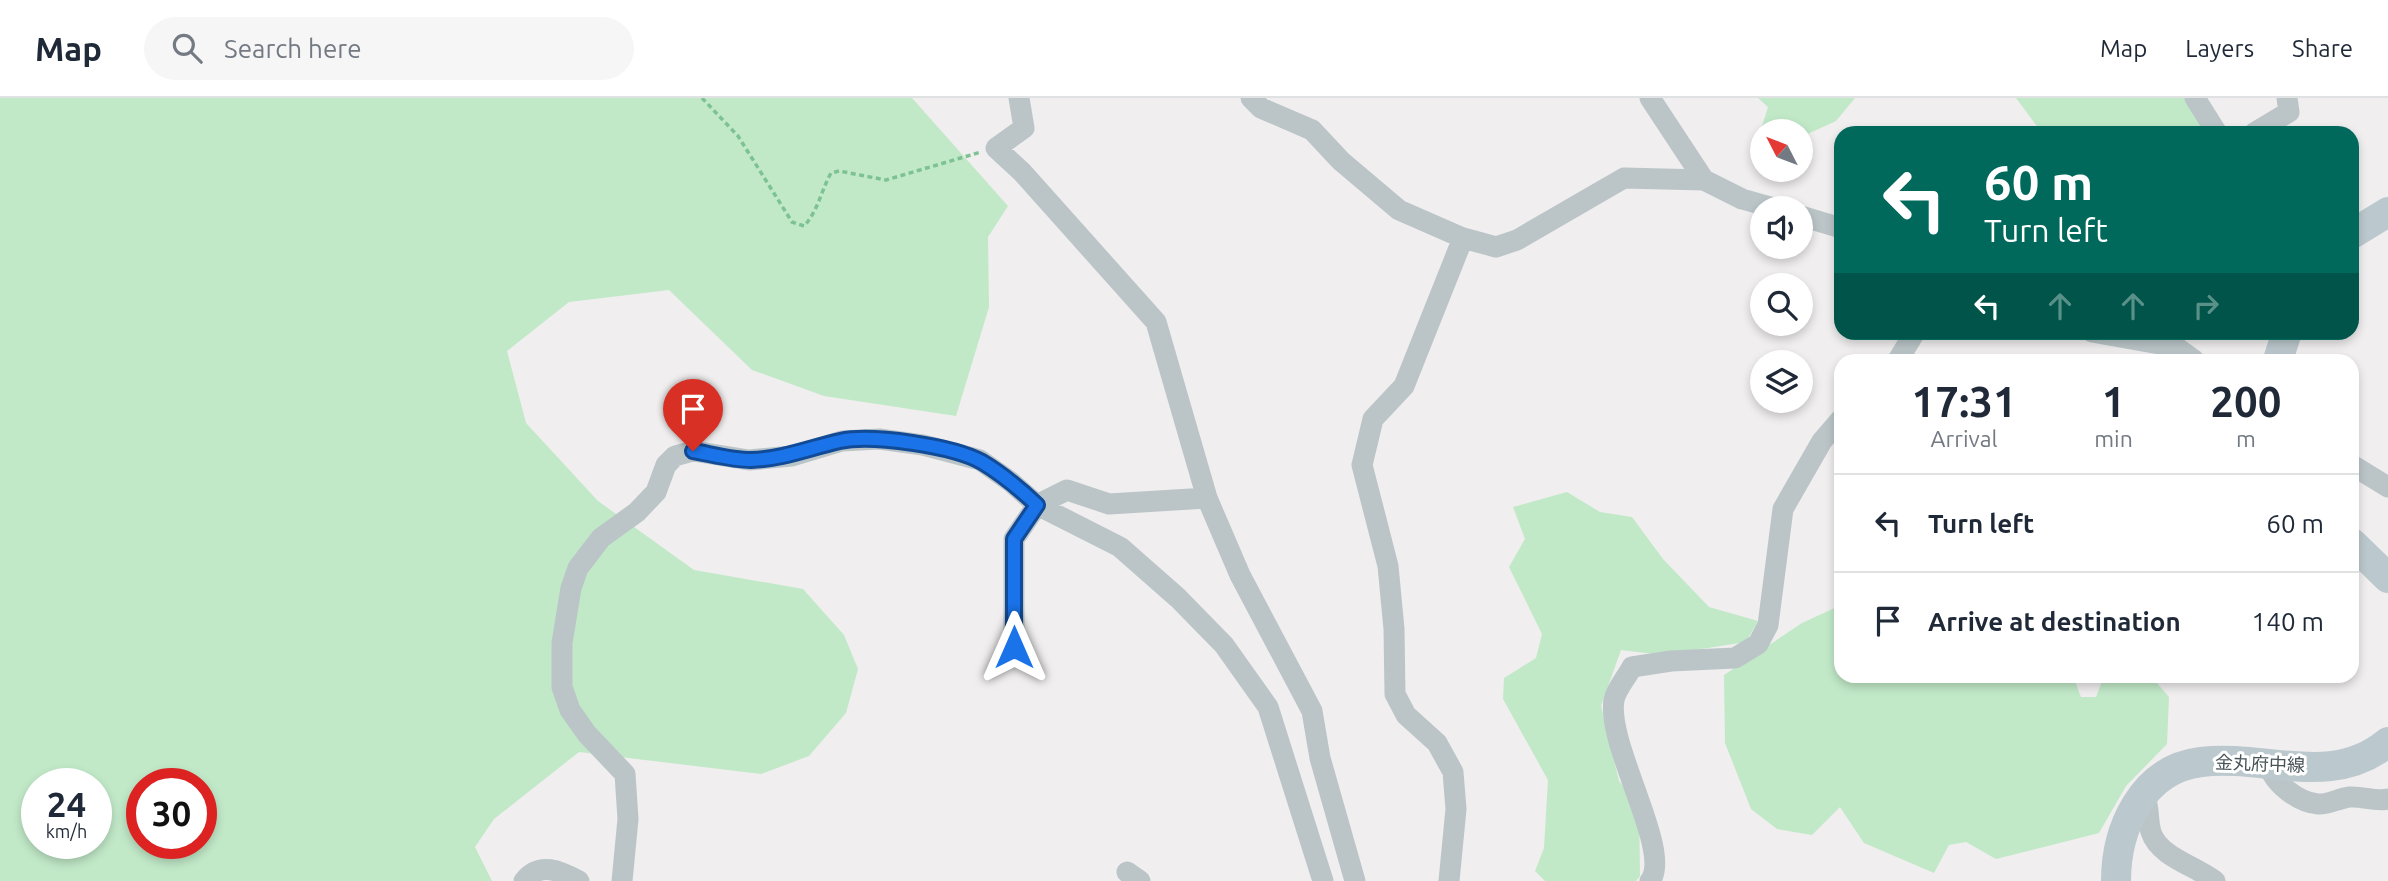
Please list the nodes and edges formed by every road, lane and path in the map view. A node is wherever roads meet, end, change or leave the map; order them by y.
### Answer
1 (702, 98) edge
2 (1019, 98) edge
3 (1251, 98) edge
4 (1650, 98) edge
5 (2195, 98) edge
6 (2287, 98) edge
7 (2213, 126) edge
8 (2266, 126) edge
9 (996, 148) junction
10 (1704, 180) junction
11 (1750, 201) edge
12 (2388, 212) edge
13 (1813, 220) edge
14 (1834, 226) edge
15 (2359, 230) edge
16 (1463, 238) junction
17 (2137, 340) edge
18 (2186, 354) edge
19 (1834, 427) edge
20 (2359, 469) edge
21 (2388, 487) edge
22 (1207, 498) junction
23 (1037, 505) junction
24 (2359, 550) edge
25 (2388, 578) edge
26 (1014, 647) dead end
27 (2388, 742) edge
28 (2269, 765) junction
29 (2144, 794) junction
30 (2388, 799) edge
31 (524, 881) edge
32 (579, 881) edge
33 (622, 881) edge
34 (1324, 881) edge
35 (1355, 881) edge
36 (1449, 881) edge
37 (1650, 881) edge
38 (2116, 881) edge
39 (2215, 881) edge

1 - 9 path
2 - 9 street
3 - 16 street
4 - 10 street
5 - 7 street
6 - 8 street
9 - 22 street
10 - 11 street
10 - 16 street
12 - 15 main road
13 - 14 street
16 - 36 street
17 - 18 street
19 - 37 street
20 - 21 street
22 - 23 street
22 - 35 street
23 - 26 street
23 - 33 street
23 - 34 street
24 - 25 main road
27 - 28 main road, 金丸府中線
28 - 29 main road, 金丸府中線
28 - 30 street
29 - 38 main road, 金丸府中線
29 - 39 street
31 - 32 street

